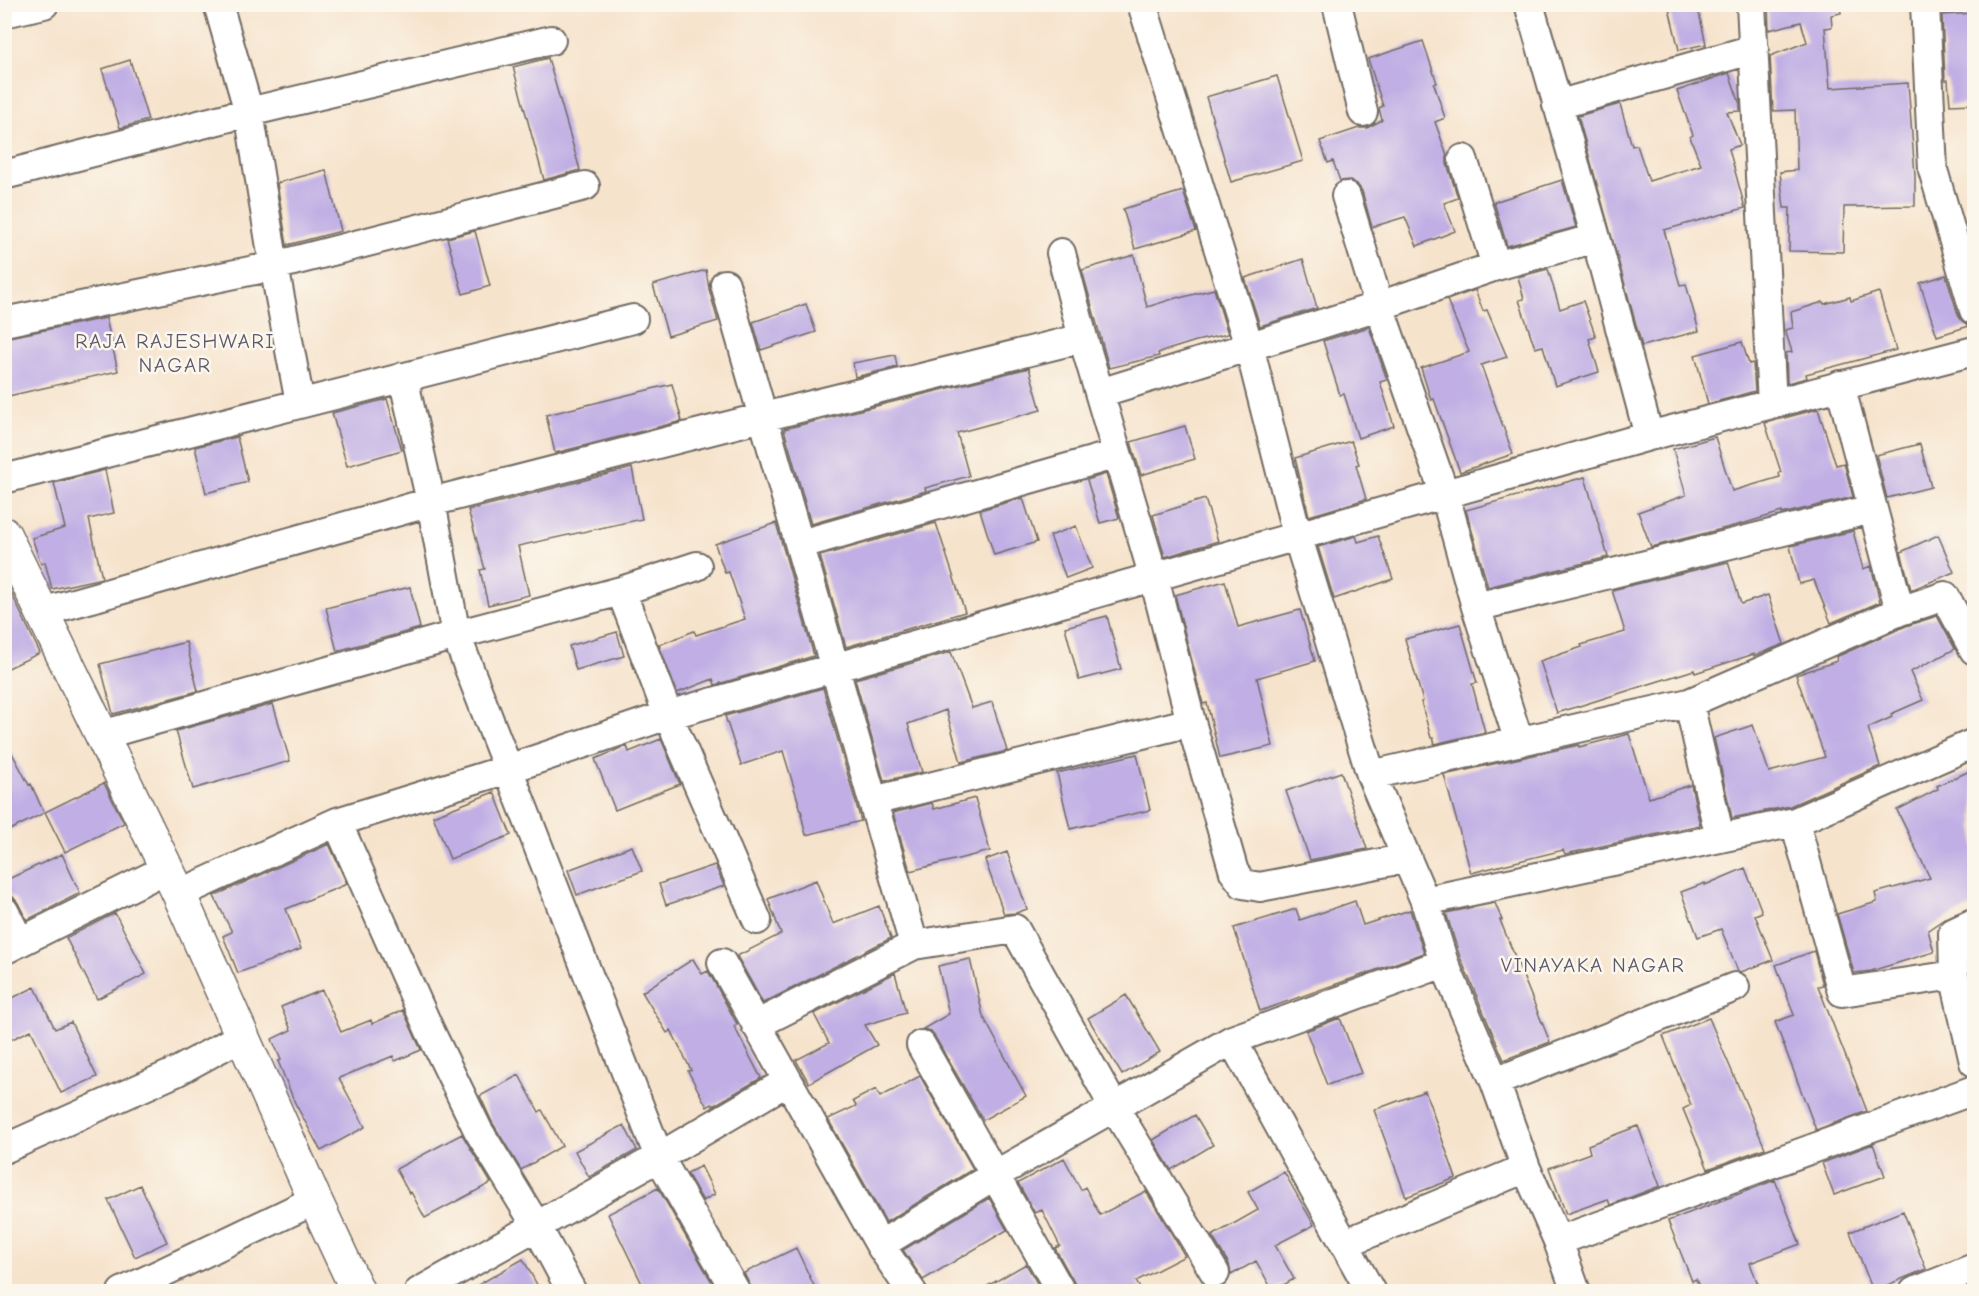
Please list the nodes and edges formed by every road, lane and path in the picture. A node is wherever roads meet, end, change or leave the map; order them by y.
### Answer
1 (44, 4) edge
2 (218, 4) edge
3 (1142, 4) edge
4 (1337, 4) edge
5 (1528, 4) edge
6 (1751, 4) edge
7 (1925, 4) edge
8 (4, 13) edge
9 (551, 40) dead end
10 (1754, 49) junction
11 (1557, 105) junction
12 (249, 112) junction
13 (1363, 112) dead end
14 (1463, 159) dead end
15 (4, 175) edge
16 (585, 186) dead end
17 (1346, 196) dead end
18 (1596, 238) junction
19 (1061, 253) dead end
20 (274, 266) junction
21 (1496, 266) junction
22 (725, 284) dead end
23 (1379, 306) junction
24 (1974, 309) edge
25 (633, 319) dead end
26 (4, 322) edge
27 (1083, 338) junction
28 (1249, 346) junction
29 (1974, 351) edge
30 (403, 377) junction
31 (1840, 385) junction
32 (1100, 393) junction
33 (300, 404) junction
34 (1772, 404) junction
35 (763, 417) junction
36 (1649, 436) junction
37 (1117, 454) junction
38 (4, 479) edge
39 (1445, 495) junction
40 (431, 502) junction
41 (1872, 509) junction
42 (4, 534) edge
43 (1298, 535) junction
44 (801, 544) junction
45 (697, 566) dead end
46 (1154, 578) junction
47 (621, 591) junction
48 (1476, 607) junction
49 (1900, 611) junction
50 (42, 612) junction
51 (456, 635) junction
52 (1974, 650) edge
53 (835, 669) junction
54 (1689, 703) junction
55 (668, 715) junction
56 (1191, 722) junction
57 (102, 735) junction
58 (1519, 742) junction
59 (1974, 743) edge
60 (508, 769) junction
61 (1371, 776) junction
62 (873, 801) junction
63 (337, 822) junction
64 (1795, 822) junction
65 (1720, 838) junction
66 (1407, 858) junction
67 (172, 881) junction
68 (1425, 901) junction
69 (4, 911) edge
70 (757, 920) dead end
71 (1974, 923) edge
72 (914, 945) junction
73 (12, 946) edge
74 (722, 963) dead end
75 (1444, 963) junction
76 (1953, 975) junction
77 (1735, 987) dead end
78 (756, 1025) junction
79 (242, 1036) junction
80 (1232, 1040) junction
81 (921, 1045) dead end
82 (1974, 1062) edge
83 (788, 1081) junction
84 (1495, 1082) junction
85 (1974, 1090) edge
86 (1114, 1107) junction
87 (4, 1149) edge
88 (659, 1157) junction
89 (1526, 1168) junction
90 (995, 1175) junction
91 (315, 1200) junction
92 (536, 1225) junction
93 (1558, 1241) junction
94 (1346, 1243) junction
95 (880, 1245) junction
96 (1974, 1268) edge
97 (1215, 1273) dead end
98 (122, 1292) edge
99 (358, 1292) edge
100 (419, 1292) edge
101 (572, 1292) edge
102 (736, 1292) edge
103 (912, 1292) edge
104 (1061, 1292) edge
105 (1371, 1292) edge
106 (1576, 1292) edge
107 (1914, 1292) edge

1 - 8 street
2 - 12 street
3 - 28 street
4 - 13 street
5 - 11 street
6 - 10 street
7 - 24 street
9 - 12 street
10 - 11 street
10 - 34 street
11 - 18 street
12 - 15 street
12 - 20 street
14 - 21 street
16 - 20 street
17 - 23 street
18 - 21 street
18 - 36 street
19 - 27 street
20 - 26 street
20 - 33 street
21 - 23 street
22 - 35 street
23 - 28 street
23 - 39 street
25 - 30 street
27 - 32 street
27 - 35 street
28 - 32 street
28 - 43 street
29 - 31 street
30 - 33 street
30 - 40 street
31 - 34 street
31 - 41 street
32 - 37 street
33 - 38 street
34 - 36 street
35 - 40 street
35 - 44 street
36 - 39 street
37 - 44 street
37 - 46 street
39 - 43 street
39 - 48 street
40 - 50 street
40 - 51 street
41 - 48 street
41 - 49 street
42 - 50 street
43 - 46 street
43 - 61 street
44 - 53 street
45 - 47 street
46 - 53 street
46 - 56 street
47 - 51 street
47 - 55 street
48 - 58 street
49 - 52 street
49 - 54 street
50 - 57 street
51 - 57 street
51 - 60 street
53 - 55 street
53 - 62 street
54 - 58 street
54 - 65 street
55 - 60 street
55 - 70 street
56 - 62 street
56 - 66 street
57 - 67 street
58 - 61 street
59 - 64 street
60 - 63 street
60 - 88 street
61 - 66 street
62 - 72 street
63 - 67 street
63 - 92 street
64 - 65 street
64 - 76 street
65 - 68 street
66 - 68 street
67 - 73 street
67 - 79 street
68 - 75 street
69 - 73 street
71 - 76 street
72 - 78 street
72 - 86 street
74 - 78 street
75 - 80 street
75 - 84 street
76 - 82 street
77 - 84 street
78 - 83 street
79 - 87 street
79 - 91 street
80 - 86 street
80 - 94 street
81 - 90 street
83 - 88 street
83 - 95 street
84 - 89 street
85 - 93 street
86 - 90 street
86 - 97 street
88 - 92 street
88 - 102 street
89 - 93 street
89 - 94 street
90 - 95 street
90 - 104 street
91 - 98 street
91 - 99 street
92 - 100 street
92 - 101 street
93 - 106 street
94 - 105 street
95 - 103 street
96 - 107 street

